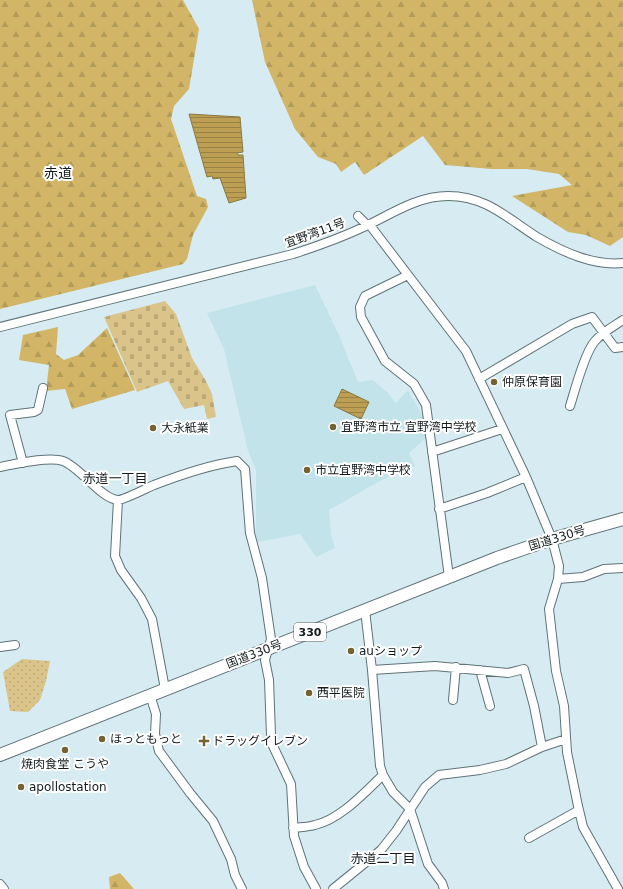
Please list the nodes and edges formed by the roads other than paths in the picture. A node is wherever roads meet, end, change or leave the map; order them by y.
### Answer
1 (358, 216) dead end
2 (368, 225) junction
3 (623, 263) edge
4 (408, 275) junction
5 (623, 320) edge
6 (0, 327) edge
7 (604, 333) junction
8 (623, 347) edge
9 (480, 379) junction
10 (43, 388) dead end
11 (570, 406) dead end
12 (502, 429) junction
13 (432, 452) junction
14 (23, 463) junction
15 (0, 467) edge
16 (526, 477) junction
17 (118, 500) junction
18 (439, 509) junction
19 (623, 518) edge
20 (552, 539) junction
21 (623, 568) edge
22 (449, 577) junction
23 (558, 579) junction
24 (365, 610) junction
25 (15, 645) dead end
26 (0, 647) edge
27 (268, 648) junction
28 (456, 667) junction
29 (372, 670) junction
30 (480, 670) junction
31 (165, 689) junction
32 (150, 695) junction
33 (453, 700) dead end
34 (490, 706) dead end
35 (566, 739) junction
36 (542, 747) junction
37 (0, 755) edge
38 (383, 775) junction
39 (410, 809) junction
40 (579, 810) junction
41 (293, 828) junction
42 (529, 838) dead end
43 (0, 884) edge
44 (4, 889) edge
45 (242, 889) edge
46 (316, 889) edge
47 (333, 889) edge
48 (444, 889) edge
49 (618, 889) edge

1 - 2 street
2 - 3 street, 宜野湾11号
2 - 4 street
2 - 6 street, 宜野湾11号
4 - 9 street
4 - 13 street
5 - 7 street
7 - 8 street
7 - 9 street
7 - 11 street
9 - 12 street
10 - 14 street
12 - 13 street
12 - 16 street
13 - 18 street
14 - 15 street
14 - 17 street
16 - 18 street
16 - 20 street
17 - 27 street
17 - 31 street
18 - 22 street
19 - 20 highway, 国道330号 / 330
20 - 22 highway, 国道330号 / 330
20 - 23 street
21 - 23 street
22 - 24 highway, 国道330号 / 330
23 - 35 street
24 - 27 highway, 国道330号 / 330
24 - 29 street
25 - 26 street
27 - 31 highway, 国道330号 / 330
27 - 41 street
28 - 29 street
28 - 30 street
28 - 33 street
29 - 38 street
30 - 34 street
30 - 36 street
31 - 32 highway, 国道330号 / 330
32 - 37 highway, 国道330号 / 330
32 - 45 street
35 - 36 street
35 - 40 street
36 - 39 street
38 - 39 street
38 - 41 street
39 - 47 street
39 - 48 street
40 - 42 street
40 - 49 street
41 - 46 street
43 - 44 street

